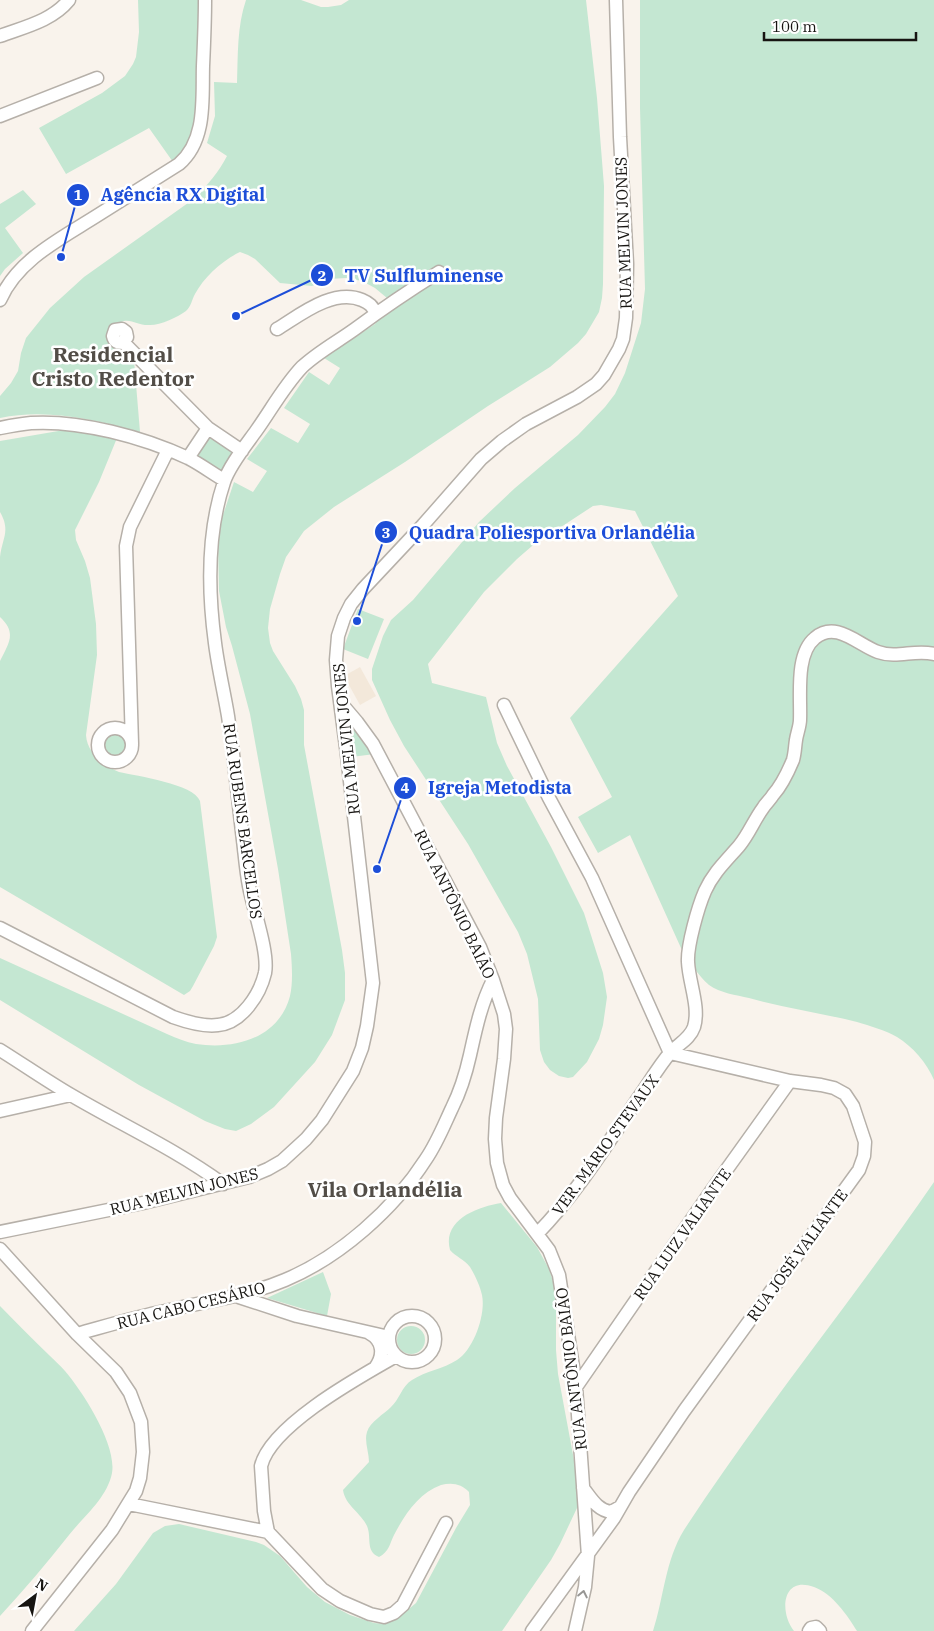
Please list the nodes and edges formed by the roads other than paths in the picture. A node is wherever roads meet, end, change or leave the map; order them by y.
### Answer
1 (69, 0) edge
2 (205, 0) edge
3 (616, 0) edge
4 (0, 36) edge
5 (97, 78) dead end
6 (0, 116) edge
7 (439, 272) dead end
8 (0, 300) edge
9 (375, 313) junction
10 (277, 329) dead end
11 (123, 342) dead end
12 (0, 428) edge
13 (208, 428) junction
14 (168, 450) junction
15 (242, 450) junction
16 (188, 458) junction
17 (224, 480) junction
18 (934, 654) edge
19 (340, 702) junction
20 (504, 705) dead end
21 (132, 744) dead end
22 (0, 928) edge
23 (493, 980) junction
24 (0, 1050) edge
25 (670, 1053) junction
26 (790, 1081) junction
27 (71, 1095) junction
28 (0, 1111) edge
29 (223, 1184) junction
30 (0, 1232) edge
31 (537, 1234) junction
32 (0, 1249) edge
33 (238, 1296) junction
34 (367, 1332) junction
35 (77, 1334) junction
36 (389, 1337) junction
37 (396, 1356) junction
38 (375, 1368) junction
39 (576, 1387) junction
40 (584, 1488) junction
41 (129, 1504) junction
42 (620, 1507) junction
43 (446, 1523) dead end
44 (268, 1532) junction
45 (588, 1556) junction
46 (32, 1631) edge
47 (532, 1631) edge
48 (575, 1631) edge
49 (809, 1631) edge
50 (820, 1631) edge

1 - 4 street
2 - 8 street
3 - 19 street, RUA MELVIN JONES
5 - 6 street
7 - 9 street, RUA RUBENS BARCELLOS
9 - 10 street
9 - 15 street, RUA RUBENS BARCELLOS
11 - 13 street
12 - 14 street
13 - 15 street
13 - 16 street
14 - 16 street
14 - 21 street
15 - 17 street, RUA RUBENS BARCELLOS
16 - 17 street
17 - 22 street, RUA RUBENS BARCELLOS
18 - 25 street, VER. MÁRIO STEVAUX
19 - 23 street, RUA ANTÔNIO BAIÃO
19 - 29 street, RUA MELVIN JONES
20 - 25 street
23 - 31 street, RUA ANTÔNIO BAIÃO
23 - 33 street, RUA CABO CESÁRIO
24 - 27 street
25 - 26 street, RUA JOSÉ VALIANTE
25 - 31 street, VER. MÁRIO STEVAUX
26 - 39 street, RUA LUIZ VALIANTE
26 - 42 street, RUA JOSÉ VALIANTE
27 - 28 street
27 - 29 street
29 - 30 street, RUA MELVIN JONES
31 - 39 street, RUA ANTÔNIO BAIÃO
32 - 35 street
33 - 34 street
33 - 35 street, RUA CABO CESÁRIO
34 - 36 street
34 - 38 street
35 - 41 street
36 - 37 street
36 - 37 street
37 - 38 street
38 - 44 street
39 - 40 street, RUA ANTÔNIO BAIÃO
40 - 42 street
40 - 45 street, RUA ANTÔNIO BAIÃO
41 - 44 street
41 - 46 street
42 - 45 street, RUA JOSÉ VALIANTE
43 - 44 street
45 - 47 street, RUA JOSÉ VALIANTE
48 -> 45 street, RUA ANTÔNIO BAIÃO
49 - 50 street

